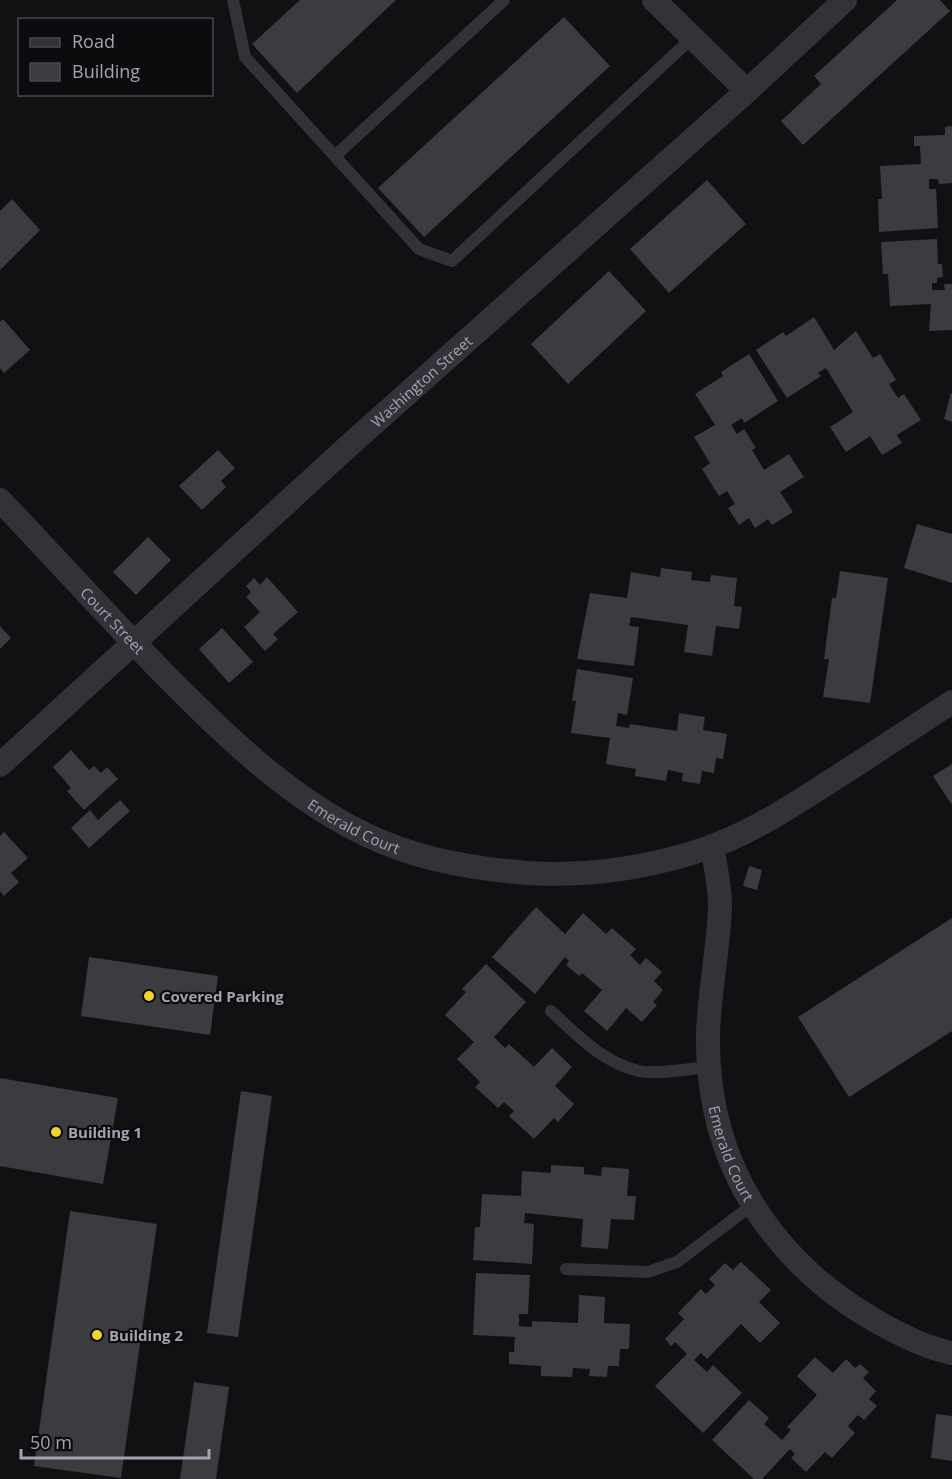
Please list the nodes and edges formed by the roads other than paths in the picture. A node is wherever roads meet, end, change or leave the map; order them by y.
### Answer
1 (233, 0) edge
2 (504, 0) edge
3 (654, 0) edge
4 (845, 0) edge
5 (692, 38) junction
6 (747, 92) junction
7 (335, 156) junction
8 (0, 500) edge
9 (135, 644) junction
10 (952, 702) edge
11 (229, 739) joint
12 (0, 765) edge
13 (712, 846) junction
14 (551, 1011) dead end
15 (710, 1067) junction
16 (752, 1205) junction
17 (566, 1269) dead end
18 (952, 1353) edge

1 - 7 lane
2 - 7 lane
3 - 5 street
4 - 6 street, Washington Street
5 - 6 street
5 - 7 lane
6 - 9 street, Washington Street
8 - 9 street, Court Street
9 - 11 street, Court Street
9 - 12 street, Washington Street
10 - 13 street, Emerald Court
11 - 13 street, Emerald Court
13 - 15 street, Emerald Court
14 - 15 lane
15 - 16 street, Emerald Court
16 - 17 lane
16 - 18 street, Emerald Court

